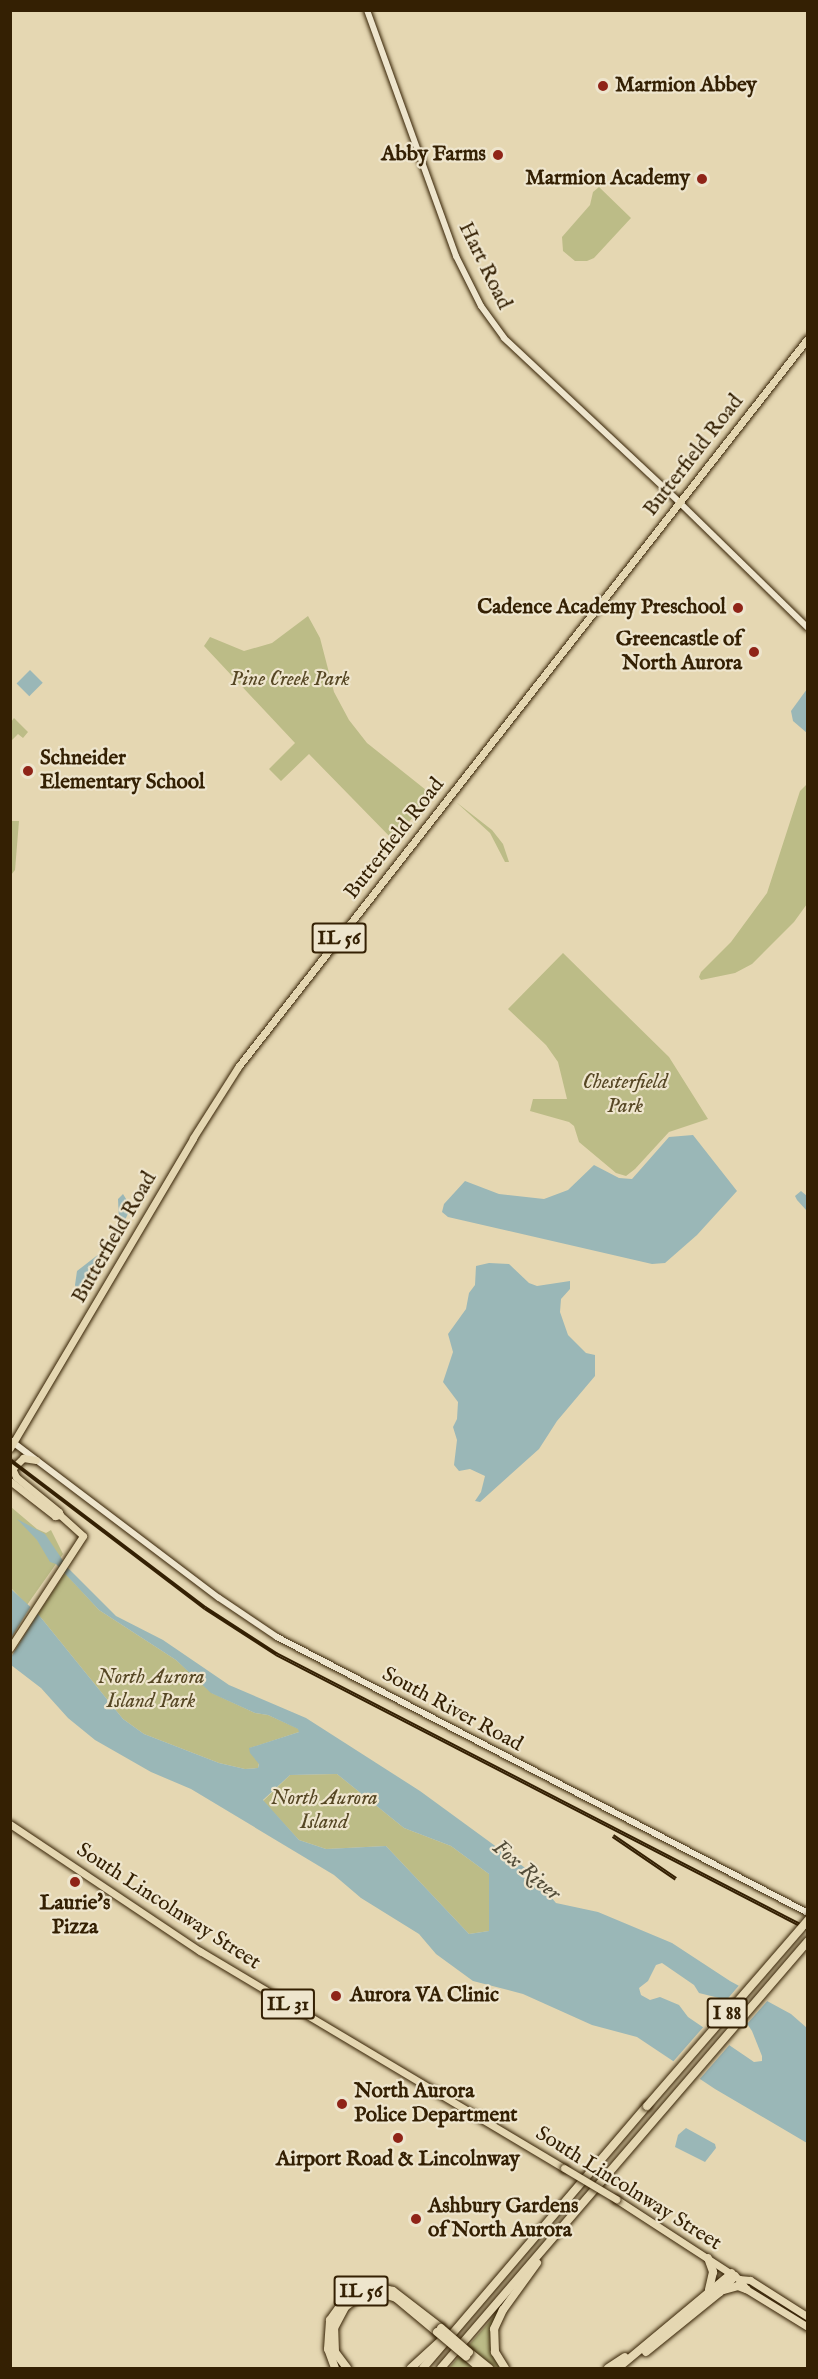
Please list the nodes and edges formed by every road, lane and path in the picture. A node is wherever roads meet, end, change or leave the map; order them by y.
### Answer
1 (367, 10) edge
2 (807, 338) edge
3 (679, 502) junction
4 (807, 628) edge
5 (12, 1443) edge
6 (36, 1460) junction
7 (11, 1467) edge
8 (10, 1481) edge
9 (60, 1515) junction
10 (10, 1648) edge
11 (10, 1824) edge
12 (806, 1912) edge
13 (807, 1920) edge
14 (807, 1941) edge
15 (550, 2240) junction
16 (708, 2258) junction
17 (735, 2276) junction
18 (746, 2289) junction
19 (720, 2292) junction
20 (707, 2294) junction
21 (807, 2317) edge
22 (670, 2325) junction
23 (458, 2327) junction
24 (807, 2327) edge
25 (439, 2330) junction
26 (467, 2354) junction
27 (335, 2368) edge
28 (347, 2368) edge
29 (411, 2368) edge
30 (423, 2368) edge
31 (441, 2368) edge
32 (480, 2368) edge
33 (489, 2368) edge
34 (505, 2368) edge
35 (608, 2368) edge
36 (618, 2368) edge
37 (626, 2368) edge

1 - 3 main road, Hart Road
2 - 3 main road, Butterfield Road / IL 56
3 - 4 main road, Hart Road
3 - 5 main road, Butterfield Road / IL 56
5 - 6 main road, South River Road
6 - 7 main road
6 - 12 main road, South River Road
7 - 9 main road
8 - 9 main road
9 - 10 main road
11 - 16 main road, South Lincolnway Street / IL 31, bridge
13 - 23 highway, I 88, bridge
14 - 15 highway, I 88
15 - 31 highway, I 88
15 - 34 highway
16 - 17 main road, South Lincolnway Street / IL 31
16 - 20 highway
17 - 18 main road, South Lincolnway Street / IL 31
17 - 19 highway
17 - 20 highway
17 - 21 main road, South Lincolnway Street
18 - 19 highway
18 - 24 main road, South Lincolnway Street / IL 31
19 - 37 highway
20 - 22 highway
22 - 35 highway
22 - 36 highway
23 - 29 highway
23 - 30 highway, I 88
25 - 26 highway, IL 56, bridge
25 - 27 highway, IL 56
25 - 28 highway
26 - 32 highway
26 - 33 highway, IL 56

